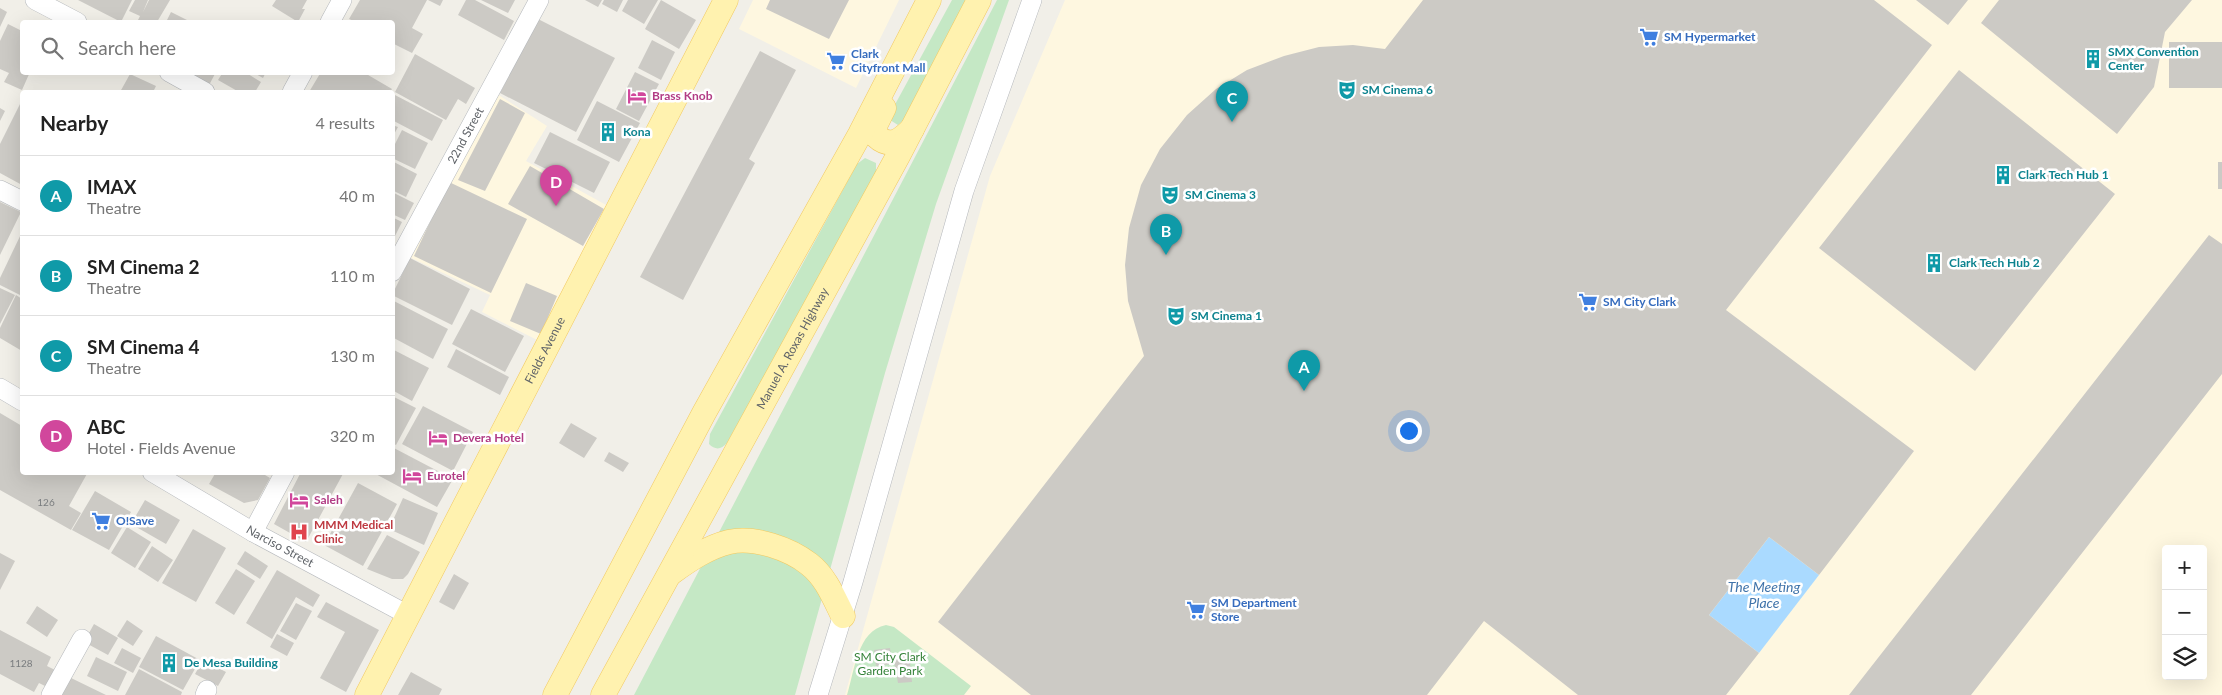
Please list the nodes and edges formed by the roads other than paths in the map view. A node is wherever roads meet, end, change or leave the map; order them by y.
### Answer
1 (35, 0) edge
2 (342, 0) edge
3 (538, 0) edge
4 (929, 0) edge
5 (940, 0) edge
6 (979, 0) edge
7 (1032, 0) edge
8 (719, 2) edge
9 (73, 20) edge
10 (331, 20) edge
11 (174, 75) edge
12 (301, 75) edge
13 (201, 90) edge
14 (293, 90) edge
15 (912, 129) junction
16 (0, 190) edge
17 (20, 200) edge
18 (395, 266) edge
19 (0, 388) edge
20 (20, 399) edge
21 (157, 475) edge
22 (283, 475) edge
23 (253, 532) junction
24 (668, 575) junction
25 (408, 615) junction
26 (843, 616) junction
27 (82, 639) dead end
28 (51, 695) edge
29 (366, 695) edge
30 (555, 695) edge
31 (603, 695) edge
32 (818, 695) edge

1 - 9 street
2 - 10 street
3 - 18 street, 22nd Street
4 - 30 main road
5 - 15 main road
6 - 15 main road, Manuel A. Roxas Highway
7 - 26 street
8 - 25 main road, Fields Avenue
11 - 13 street
12 - 14 street
15 - 24 main road, Manuel A. Roxas Highway
16 - 17 street
19 - 20 street
21 - 23 street, Narciso Street
22 - 23 street
23 - 25 street, Narciso Street
24 - 26 main road
24 - 31 main road, Manuel A. Roxas Highway
25 - 29 main road, Fields Avenue
26 - 32 street
27 - 28 street

